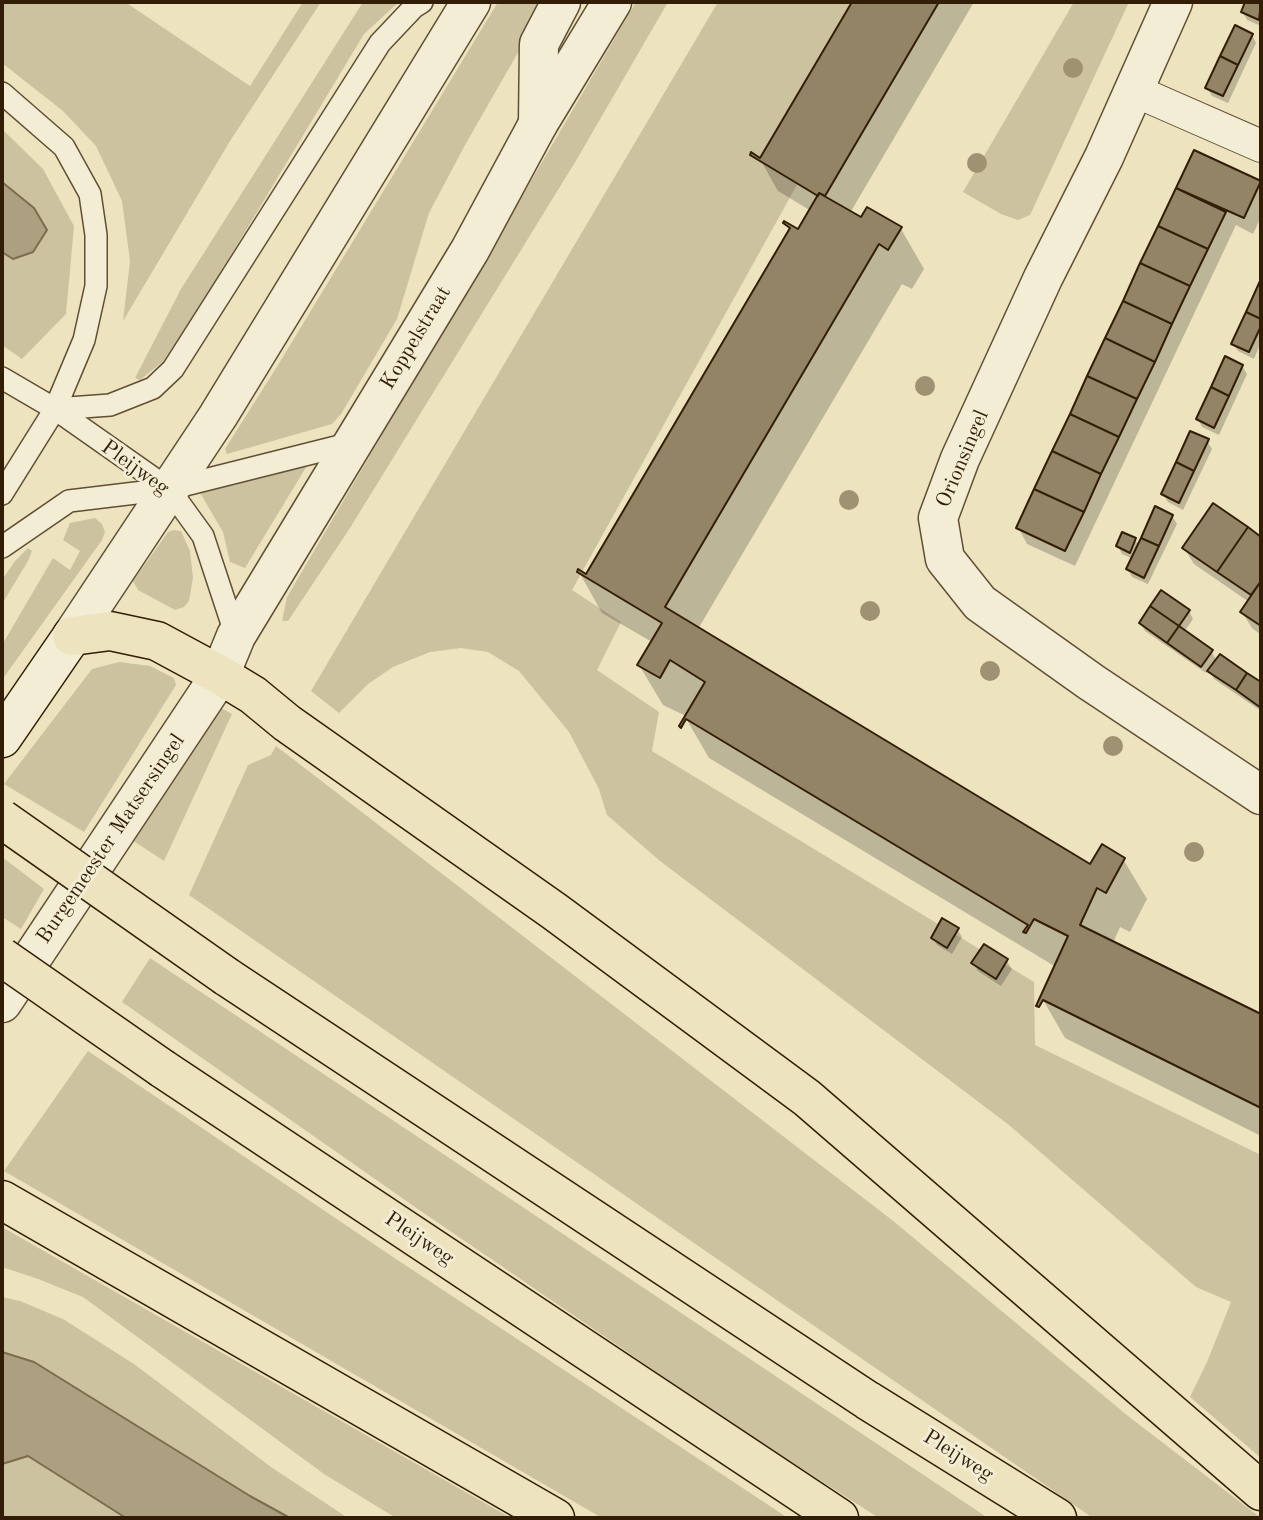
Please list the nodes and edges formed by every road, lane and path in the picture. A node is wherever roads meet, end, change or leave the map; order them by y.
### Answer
1 (422, 2) edge
2 (471, 2) edge
3 (561, 2) edge
4 (612, 2) edge
5 (1173, 2) edge
6 (1133, 90) junction
7 (2, 93) edge
8 (538, 124) junction
9 (1261, 146) edge
10 (2, 377) edge
11 (55, 409) junction
12 (352, 443) junction
13 (169, 489) junction
14 (2, 494) edge
15 (2, 547) edge
16 (72, 636) junction
17 (236, 636) junction
18 (220, 675) junction
19 (2, 738) edge
20 (1261, 795) edge
21 (2, 819) edge
22 (2, 957) edge
23 (2, 1003) edge
24 (2, 1200) edge
25 (1261, 1491) edge
26 (555, 1518) edge
27 (839, 1518) edge
28 (1058, 1518) edge

1 - 11 lane
2 - 13 street
3 - 8 street
4 - 8 street, Koppelstraat
5 - 6 street, Orionsingel
6 - 9 street
6 - 20 street, Orionsingel
7 - 11 lane
8 - 12 street, Koppelstraat
10 - 11 lane, Pleijweg
11 - 13 lane, Pleijweg
11 - 14 lane
12 - 13 lane
12 - 17 street, Koppelstraat
13 - 15 lane
13 - 16 street
13 - 17 lane, Pleijweg
16 - 18 highway
16 - 19 street
17 - 18 street, Koppelstraat
18 - 23 street, Burgemeester Matsersingel
18 - 25 highway
21 - 28 highway, Pleijweg, bridge
22 - 27 highway, Pleijweg, bridge
24 - 26 highway

